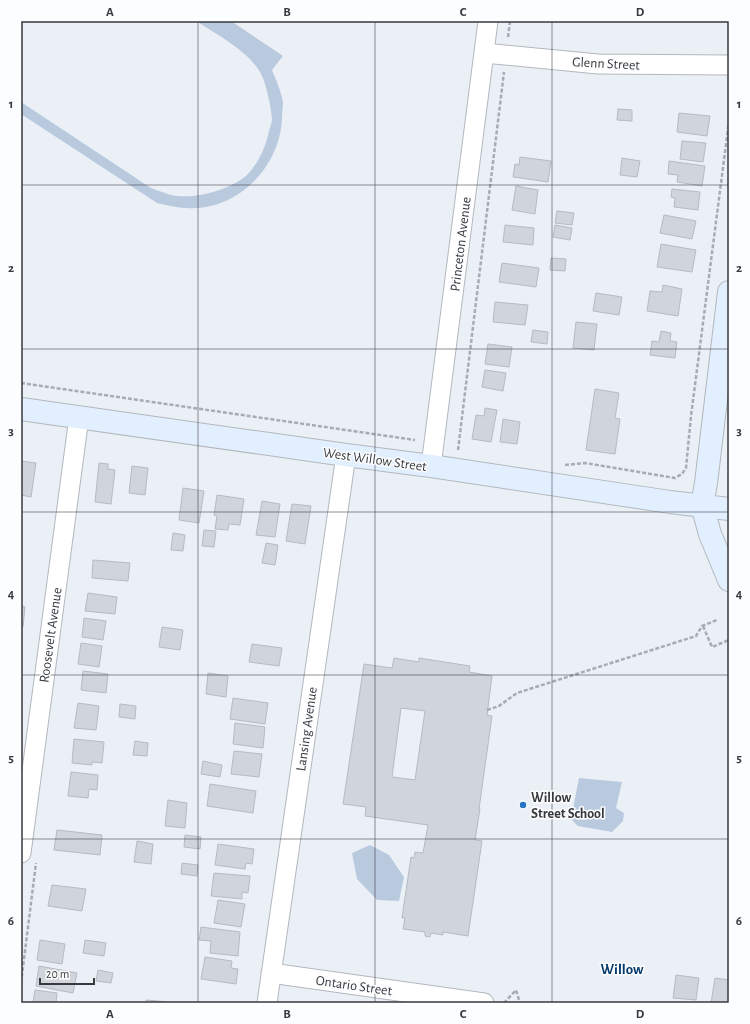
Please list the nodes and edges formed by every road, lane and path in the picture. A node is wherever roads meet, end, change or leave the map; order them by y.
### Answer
1 (488, 21) edge
2 (510, 21) edge
3 (484, 53) junction
4 (506, 55) junction
5 (729, 65) edge
6 (729, 121) edge
7 (729, 292) edge
8 (21, 383) edge
9 (21, 409) edge
10 (79, 417) junction
11 (416, 440) dead end
12 (458, 451) dead end
13 (346, 455) junction
14 (564, 465) dead end
15 (431, 466) junction
16 (702, 505) junction
17 (729, 509) edge
18 (729, 580) edge
19 (717, 620) dead end
20 (702, 626) junction
21 (729, 640) edge
22 (487, 710) dead end
23 (21, 853) edge
24 (271, 973) junction
25 (266, 1003) edge
26 (484, 1003) edge
27 (504, 1003) edge
28 (520, 1003) edge

1 - 3 street, Princeton Avenue
2 - 4 path
3 - 4 street, Glenn Street
3 - 15 street, Princeton Avenue
4 - 5 street, Glenn Street
4 - 12 path
6 - 14 path
7 - 16 street
8 - 11 path
9 - 10 street, West Willow Street
10 - 13 street, West Willow Street
10 - 23 street, Roosevelt Avenue
13 - 15 street, West Willow Street
13 - 24 street, Lansing Avenue
15 - 16 street, West Willow Street
16 - 17 street, West Willow Street
16 - 18 street
19 - 20 path
20 - 21 path
20 - 22 path
24 - 25 street, Lansing Avenue
24 - 26 street, Ontario Street
27 - 28 path

